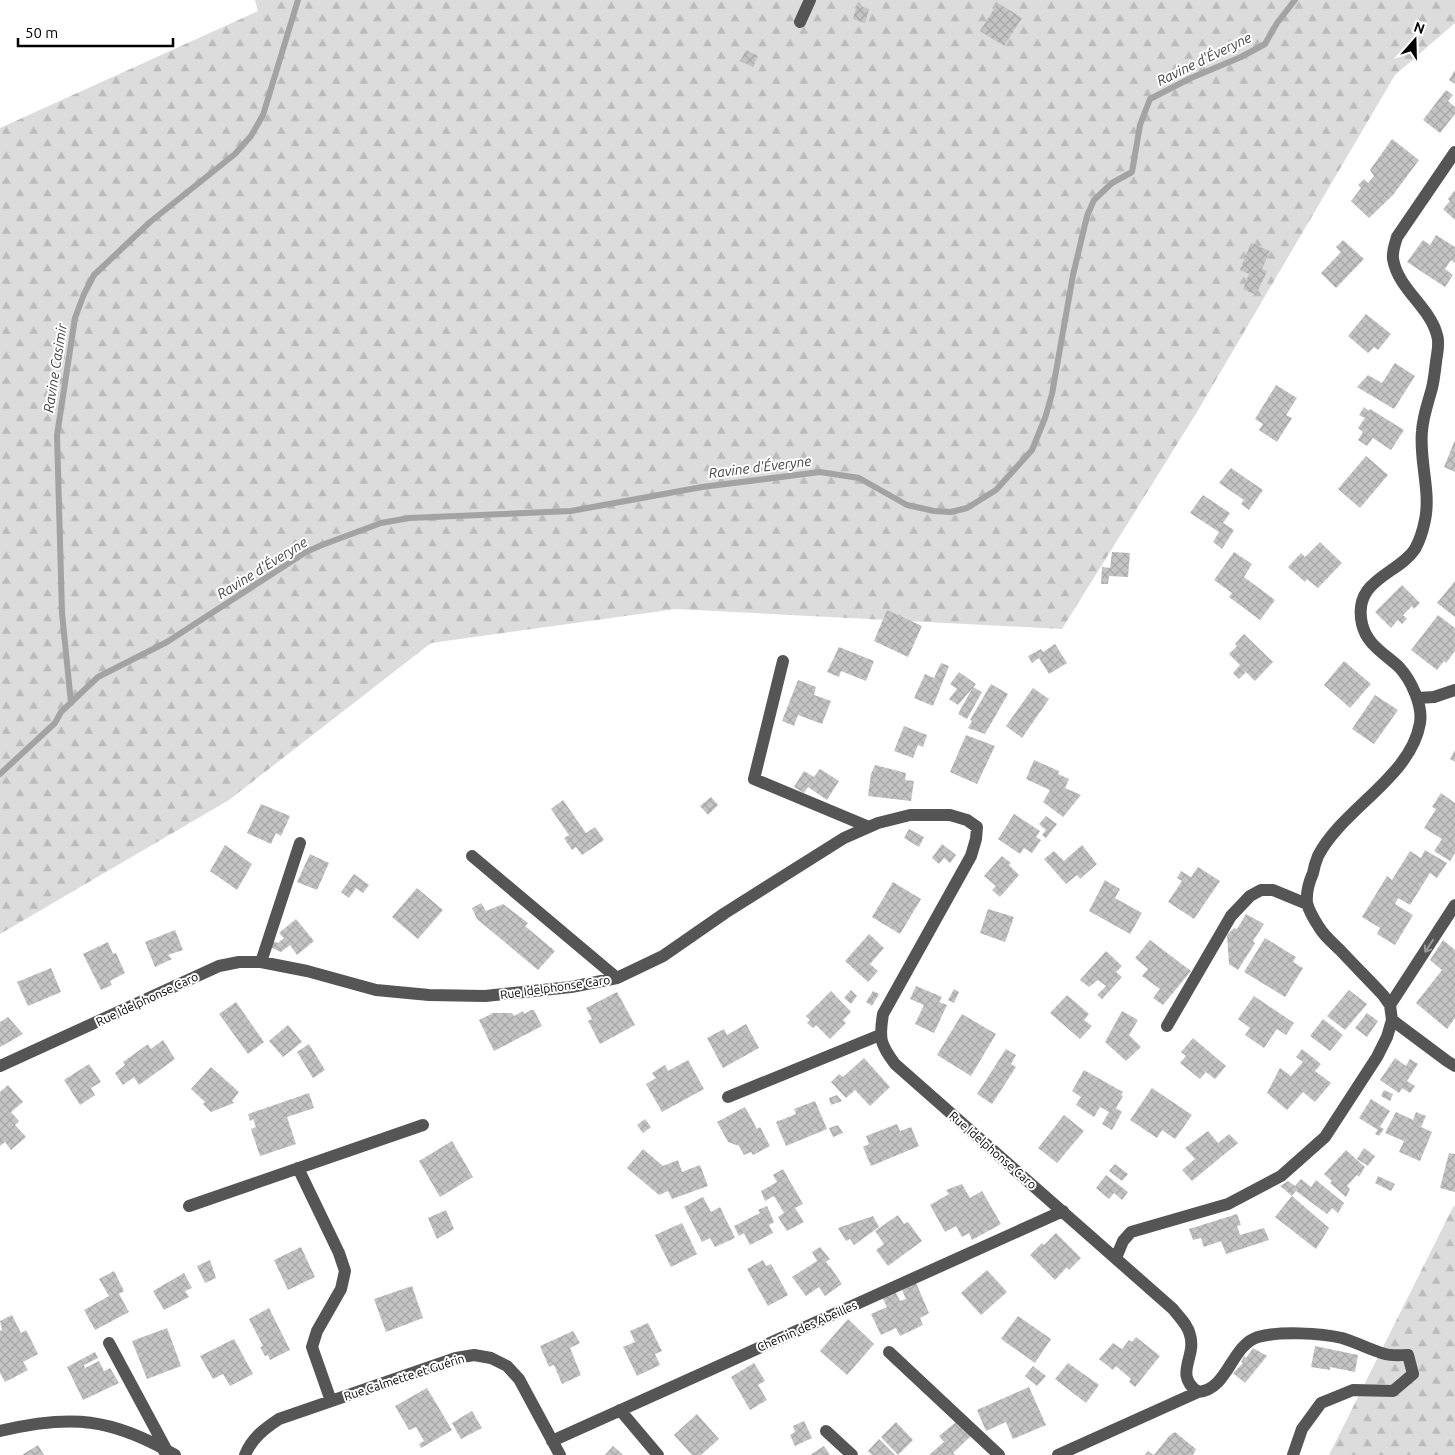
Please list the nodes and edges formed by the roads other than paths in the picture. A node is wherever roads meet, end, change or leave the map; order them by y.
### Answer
1 (810, 0) edge
2 (800, 22) dead end
3 (1455, 152) edge
4 (783, 661) dead end
5 (1455, 690) edge
6 (1418, 698) junction
7 (869, 827) junction
8 (300, 843) dead end
9 (472, 856) dead end
10 (1307, 904) junction
11 (1455, 905) edge
12 (261, 962) junction
13 (617, 978) junction
14 (1390, 1005) junction
15 (1392, 1020) junction
16 (1166, 1026) dead end
17 (880, 1035) junction
18 (0, 1066) edge
19 (1455, 1066) edge
20 (728, 1097) dead end
21 (423, 1125) dead end
22 (298, 1168) junction
23 (189, 1206) dead end
24 (1063, 1211) junction
25 (1116, 1258) junction
26 (109, 1343) dead end
27 (889, 1352) dead end
28 (1198, 1392) junction
29 (331, 1401) junction
30 (620, 1410) junction
31 (0, 1431) edge
32 (826, 1431) dead end
33 (552, 1441) junction
34 (167, 1453) edge
35 (244, 1455) edge
36 (560, 1455) edge
37 (658, 1455) edge
38 (852, 1455) edge
39 (999, 1455) edge
40 (1058, 1455) edge
41 (1293, 1455) edge

1 - 2 street
3 - 6 street
4 - 7 street
5 - 6 street
6 - 10 street
7 - 13 street, Rue Idelphonse Caro
7 - 17 street, Rue Idelphonse Caro
8 - 12 street
9 - 13 street
10 - 14 street
10 - 16 street
11 -> 14 street
12 - 13 street, Rue Idelphonse Caro
12 - 18 street, Rue Idelphonse Caro
14 - 15 street
15 - 19 street
15 - 25 street
17 - 20 street
17 - 24 street, Rue Idelphonse Caro
21 - 22 street
22 - 23 street
22 - 29 street
24 - 25 street, Rue Idelphonse Caro
24 - 30 street, Chemin des Abeilles
25 - 28 street, Rue Idelphonse Caro
26 - 34 street
27 - 39 street
28 - 40 street
28 - 41 street
29 - 33 street, Rue Calmette et Guérin
29 - 35 street, Rue Calmette et Guérin
30 - 33 street, Chemin des Abeilles
30 - 37 street
31 - 34 street
32 - 38 street
33 - 36 street, Rue Calmette et Guérin

